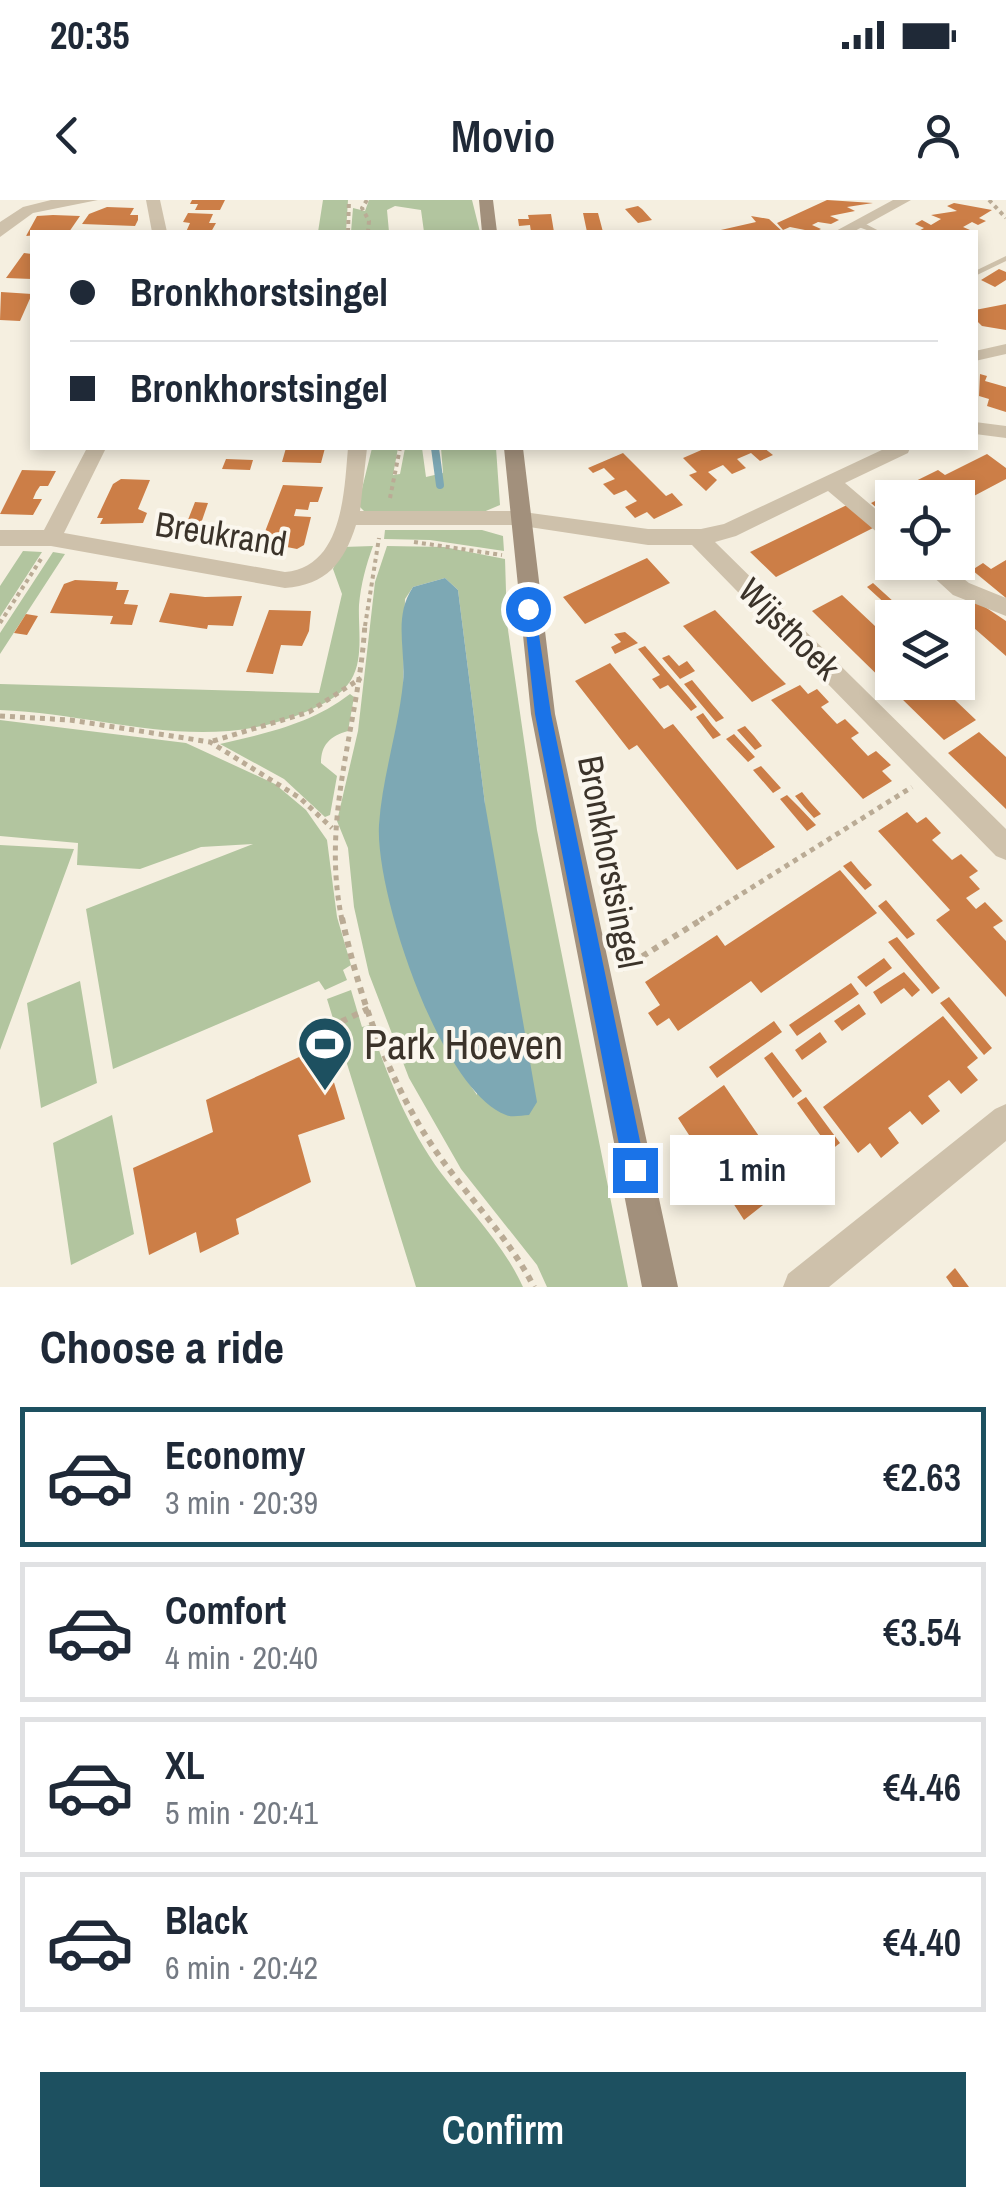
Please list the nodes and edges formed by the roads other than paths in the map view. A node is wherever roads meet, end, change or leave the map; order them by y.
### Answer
1 (91, 200) edge
2 (152, 200) edge
3 (486, 200) edge
4 (904, 200) edge
5 (859, 224) junction
6 (160, 230) edge
7 (490, 230) edge
8 (846, 230) edge
9 (872, 230) edge
10 (0, 232) edge
11 (1006, 258) edge
12 (978, 272) edge
13 (1006, 349) edge
14 (978, 355) edge
15 (978, 428) edge
16 (1006, 432) edge
17 (95, 450) edge
18 (357, 450) edge
19 (512, 450) edge
20 (897, 450) edge
21 (830, 482) junction
22 (347, 518) junction
23 (519, 518) junction
24 (875, 520) edge
25 (0, 538) edge
26 (51, 538) junction
27 (699, 539) junction
28 (949, 580) edge
29 (1006, 607) edge
30 (1006, 847) edge
31 (1006, 1120) edge
32 (660, 1287) edge
33 (802, 1287) edge

1 - 10 street
2 - 6 street
3 - 7 street
4 - 5 street
5 - 8 street
5 - 9 lane
11 - 12 lane
13 - 14 street
15 - 16 street
17 - 26 street
18 - 22 street, Breukrand
19 - 23 street, Bronkhorstsingel
20 - 21 street, Wijsthoek
21 - 24 street
21 - 27 street, Wijsthoek
22 - 23 street
22 - 26 street, Breukrand
23 - 27 street, Wijsthoek
23 - 32 street, Bronkhorstsingel
25 - 26 street, Breukrand
27 - 30 street, Wijsthoek
28 - 29 street
31 - 33 street

